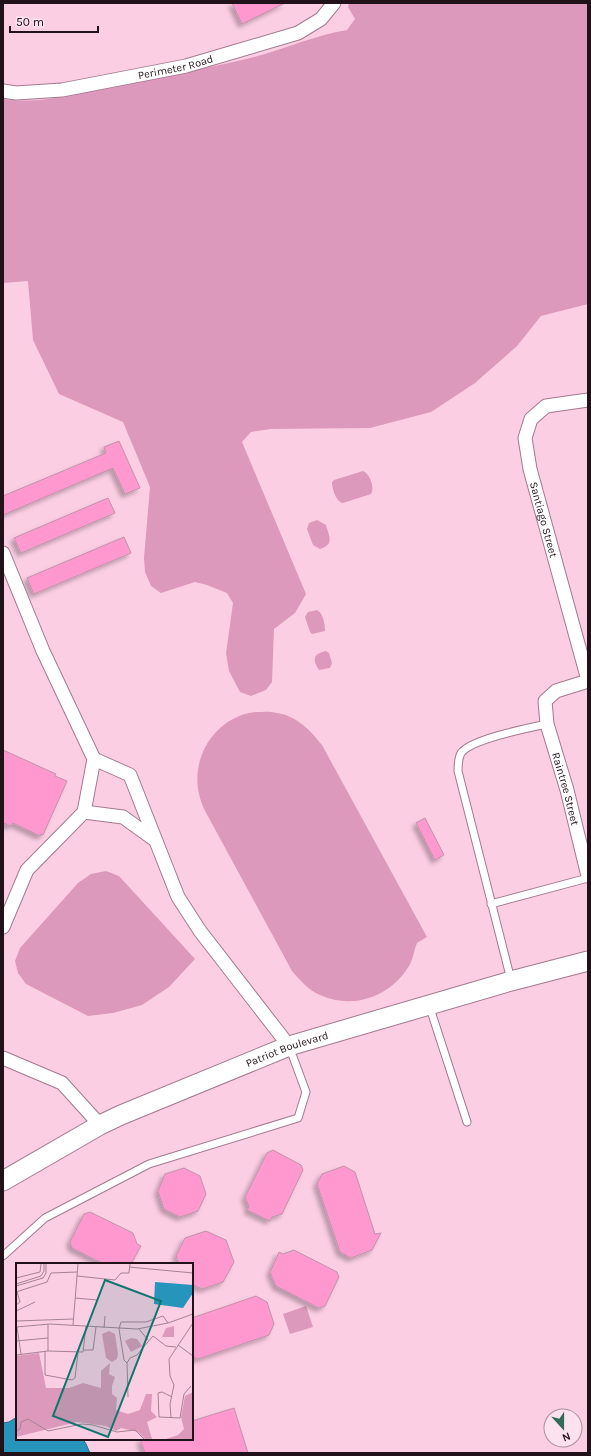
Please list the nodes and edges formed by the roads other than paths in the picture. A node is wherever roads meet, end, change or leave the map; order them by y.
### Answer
1 (334, 3) edge
2 (3, 91) edge
3 (588, 400) edge
4 (3, 554) edge
5 (588, 681) edge
6 (546, 724) junction
7 (94, 759) junction
8 (84, 812) junction
9 (155, 840) junction
10 (588, 877) edge
11 (491, 904) junction
12 (3, 927) edge
13 (588, 961) edge
14 (511, 981) junction
15 (429, 1005) junction
16 (289, 1046) junction
17 (3, 1058) edge
18 (467, 1122) dead end
19 (100, 1125) junction
20 (3, 1181) edge
21 (3, 1256) edge

1 - 2 street, Perimeter Road
3 - 5 street, Santiago Street
4 - 7 street
5 - 6 street, Raintree Street
6 - 10 street, Raintree Street
6 - 11 lane
7 - 8 street
7 - 9 street
8 - 9 street
8 - 12 street
9 - 16 street
10 - 11 lane
11 - 14 lane
13 - 14 street, Patriot Boulevard
14 - 15 street, Patriot Boulevard
15 - 16 street, Patriot Boulevard
15 - 18 lane
16 - 19 street, Patriot Boulevard
16 - 21 lane
17 - 19 street
19 - 20 street, Patriot Boulevard

